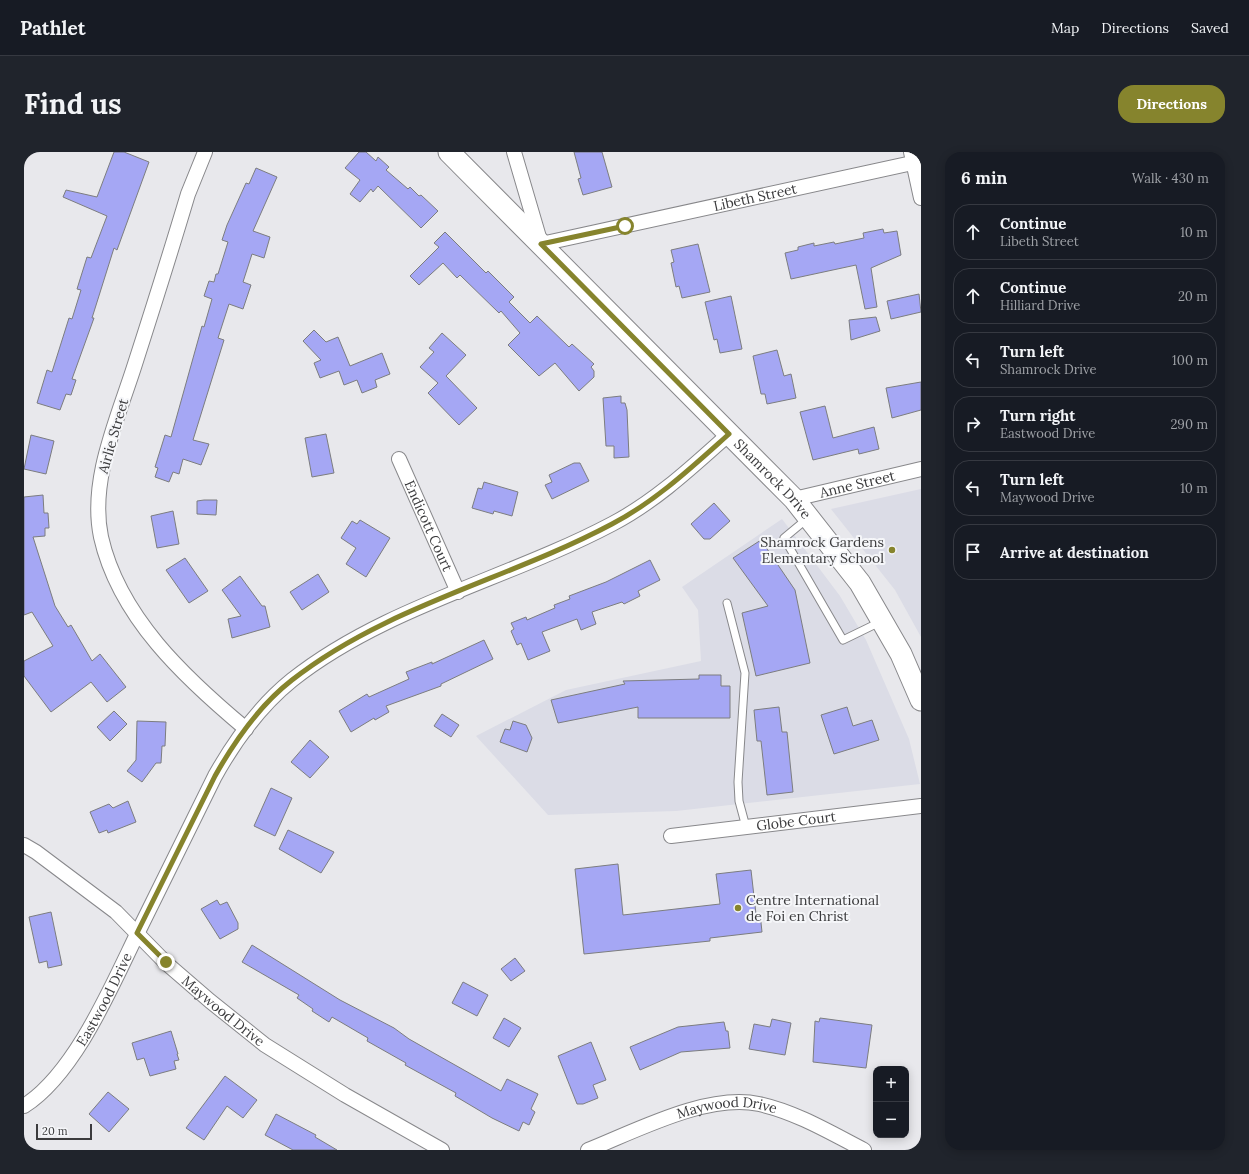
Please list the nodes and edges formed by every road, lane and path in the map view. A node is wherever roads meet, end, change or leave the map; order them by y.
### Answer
1 (205, 152) edge
2 (449, 152) edge
3 (514, 152) edge
4 (915, 158) edge
5 (921, 198) edge
6 (541, 244) junction
7 (729, 434) junction
8 (399, 460) dead end
9 (921, 469) edge
10 (794, 499) junction
11 (809, 517) junction
12 (458, 592) junction
13 (726, 603) dead end
14 (883, 620) junction
15 (921, 700) edge
16 (246, 729) junction
17 (921, 806) edge
18 (746, 827) junction
19 (671, 836) dead end
20 (24, 845) edge
21 (137, 933) junction
22 (24, 1106) edge
23 (442, 1150) edge
24 (588, 1150) edge
25 (864, 1150) edge

1 - 16 street, Airlie Street
2 - 6 street, Shamrock Drive
3 - 6 street
4 - 5 street
4 - 6 street, Libeth Street
6 - 7 street, Shamrock Drive
7 - 10 street, Shamrock Drive
7 - 12 street, Eastwood Drive
8 - 12 street, Endicott Court
9 - 10 street, Anne Street
10 - 11 street, Shamrock Drive
11 - 14 street, Shamrock Drive
11 - 14 lane
12 - 16 street, Eastwood Drive
13 - 18 lane
14 - 15 street, Shamrock Drive
16 - 21 street, Eastwood Drive
17 - 18 street, Globe Court
18 - 19 street, Globe Court
20 - 21 street, Maywood Drive
21 - 22 street, Eastwood Drive
21 - 23 street, Maywood Drive
24 - 25 street, Maywood Drive

